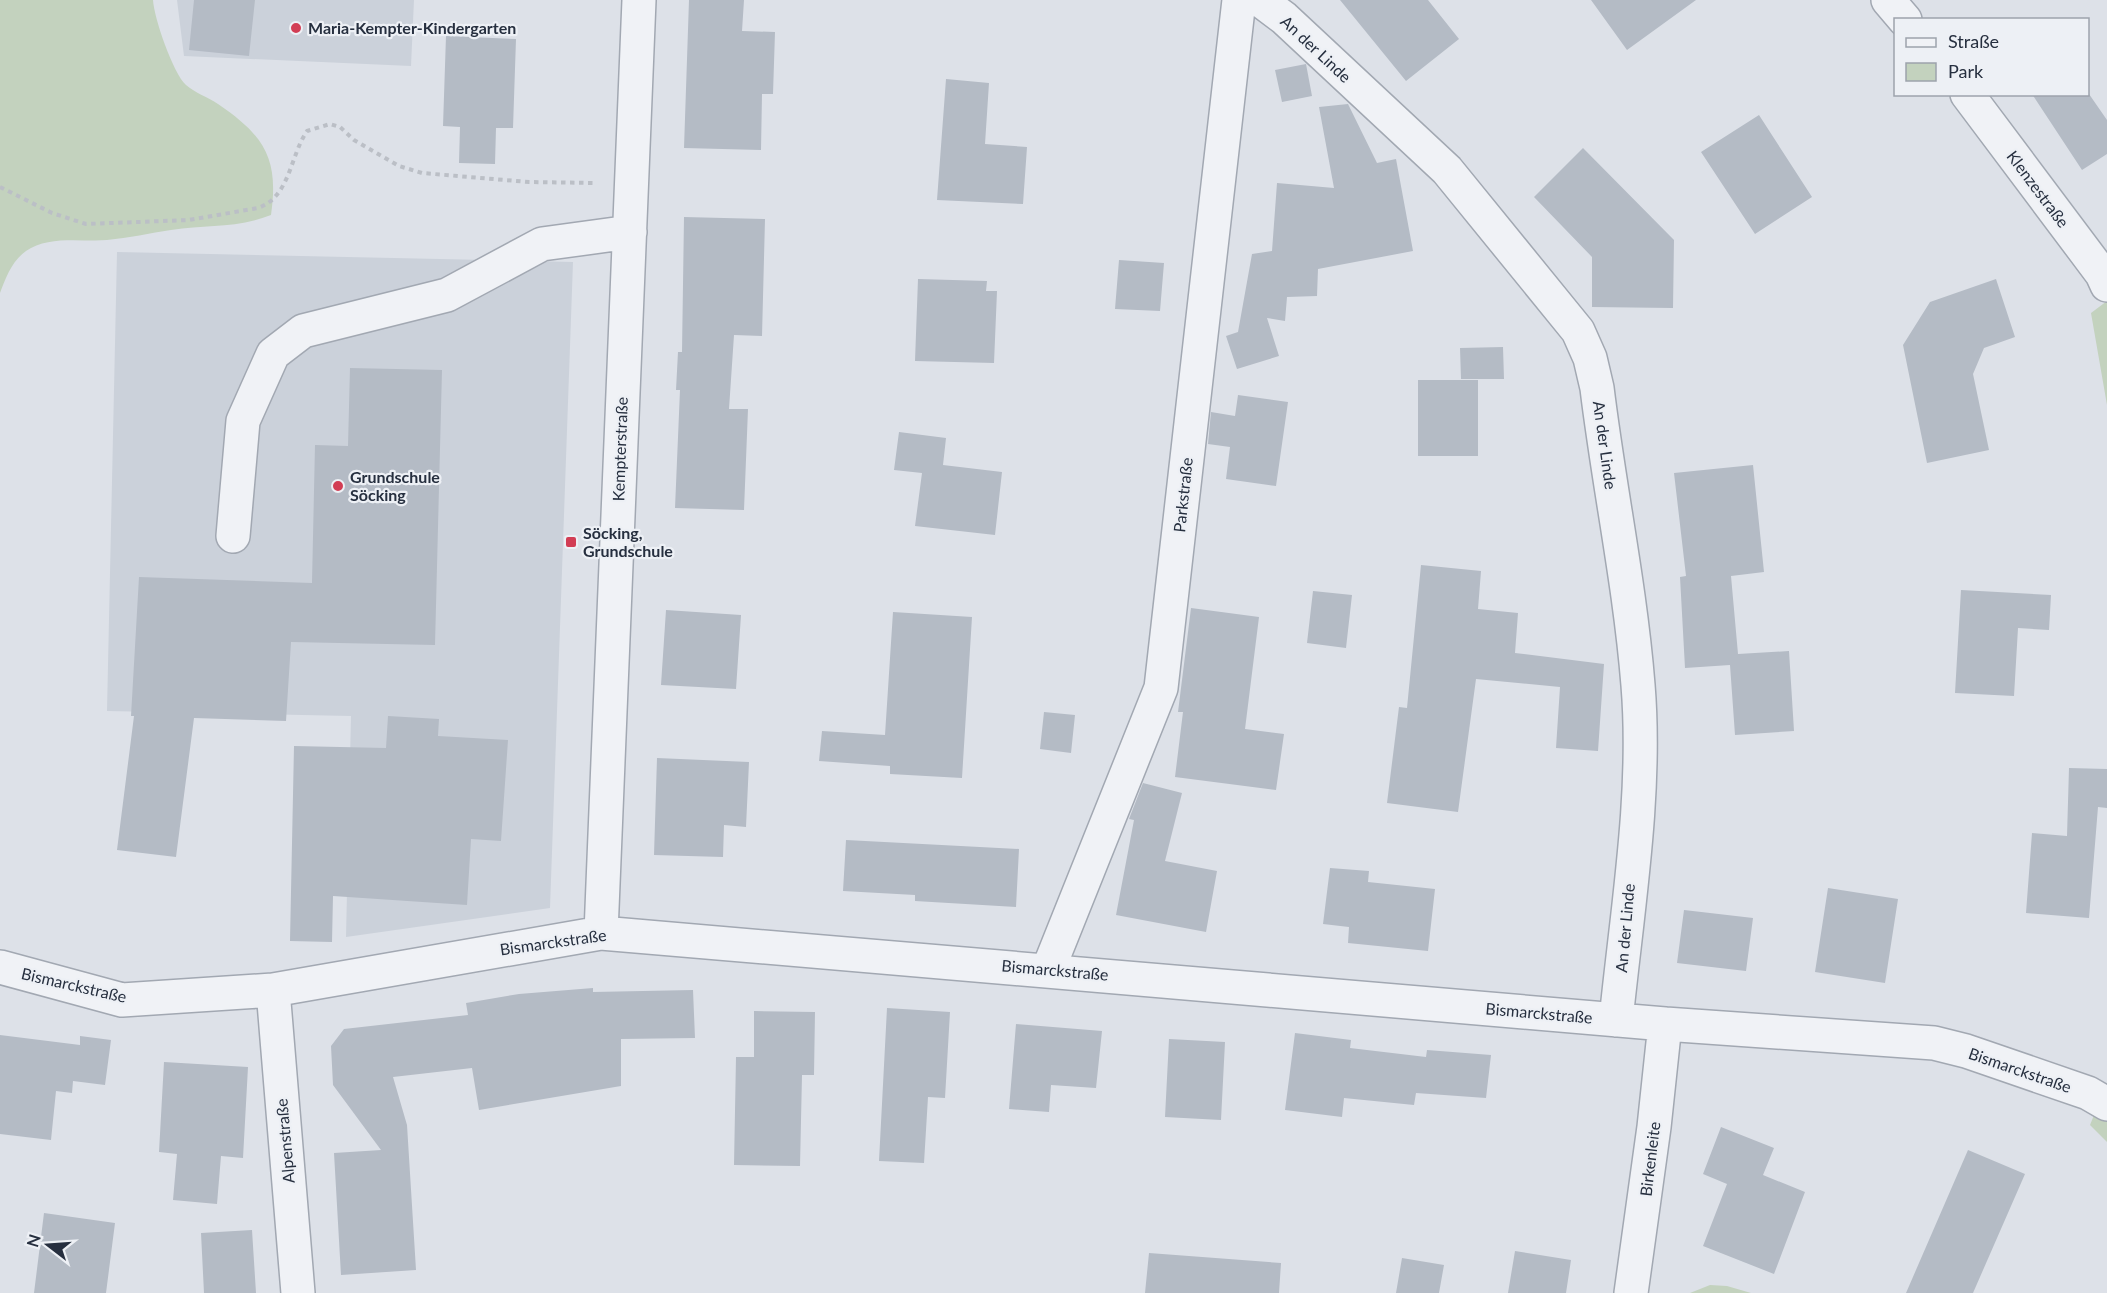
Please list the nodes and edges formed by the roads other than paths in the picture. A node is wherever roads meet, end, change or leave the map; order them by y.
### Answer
1 (639, 0) edge
2 (1239, 0) edge
3 (1260, 0) edge
4 (1888, 0) edge
5 (1903, 18) edge
6 (1968, 96) edge
7 (630, 232) junction
8 (2107, 285) edge
9 (232, 536) dead end
10 (601, 933) junction
11 (0, 967) edge
12 (1048, 970) junction
13 (273, 990) junction
14 (1616, 1020) junction
15 (1665, 1024) junction
16 (2107, 1104) edge
17 (298, 1293) edge
18 (1631, 1293) edge

1 - 7 street, Kempterstraße
2 - 12 street, Parkstraße
3 - 14 street, An der Linde
4 - 5 street
6 - 8 street, Klenzestraße
7 - 9 street
7 - 10 street, Kempterstraße
10 - 12 street, Bismarckstraße
10 - 13 street, Bismarckstraße
11 - 13 street, Bismarckstraße
12 - 14 street, Bismarckstraße
13 - 17 street, Alpenstraße
14 - 15 street, Bismarckstraße
15 - 16 street, Bismarckstraße
15 - 18 street, Birkenleite

